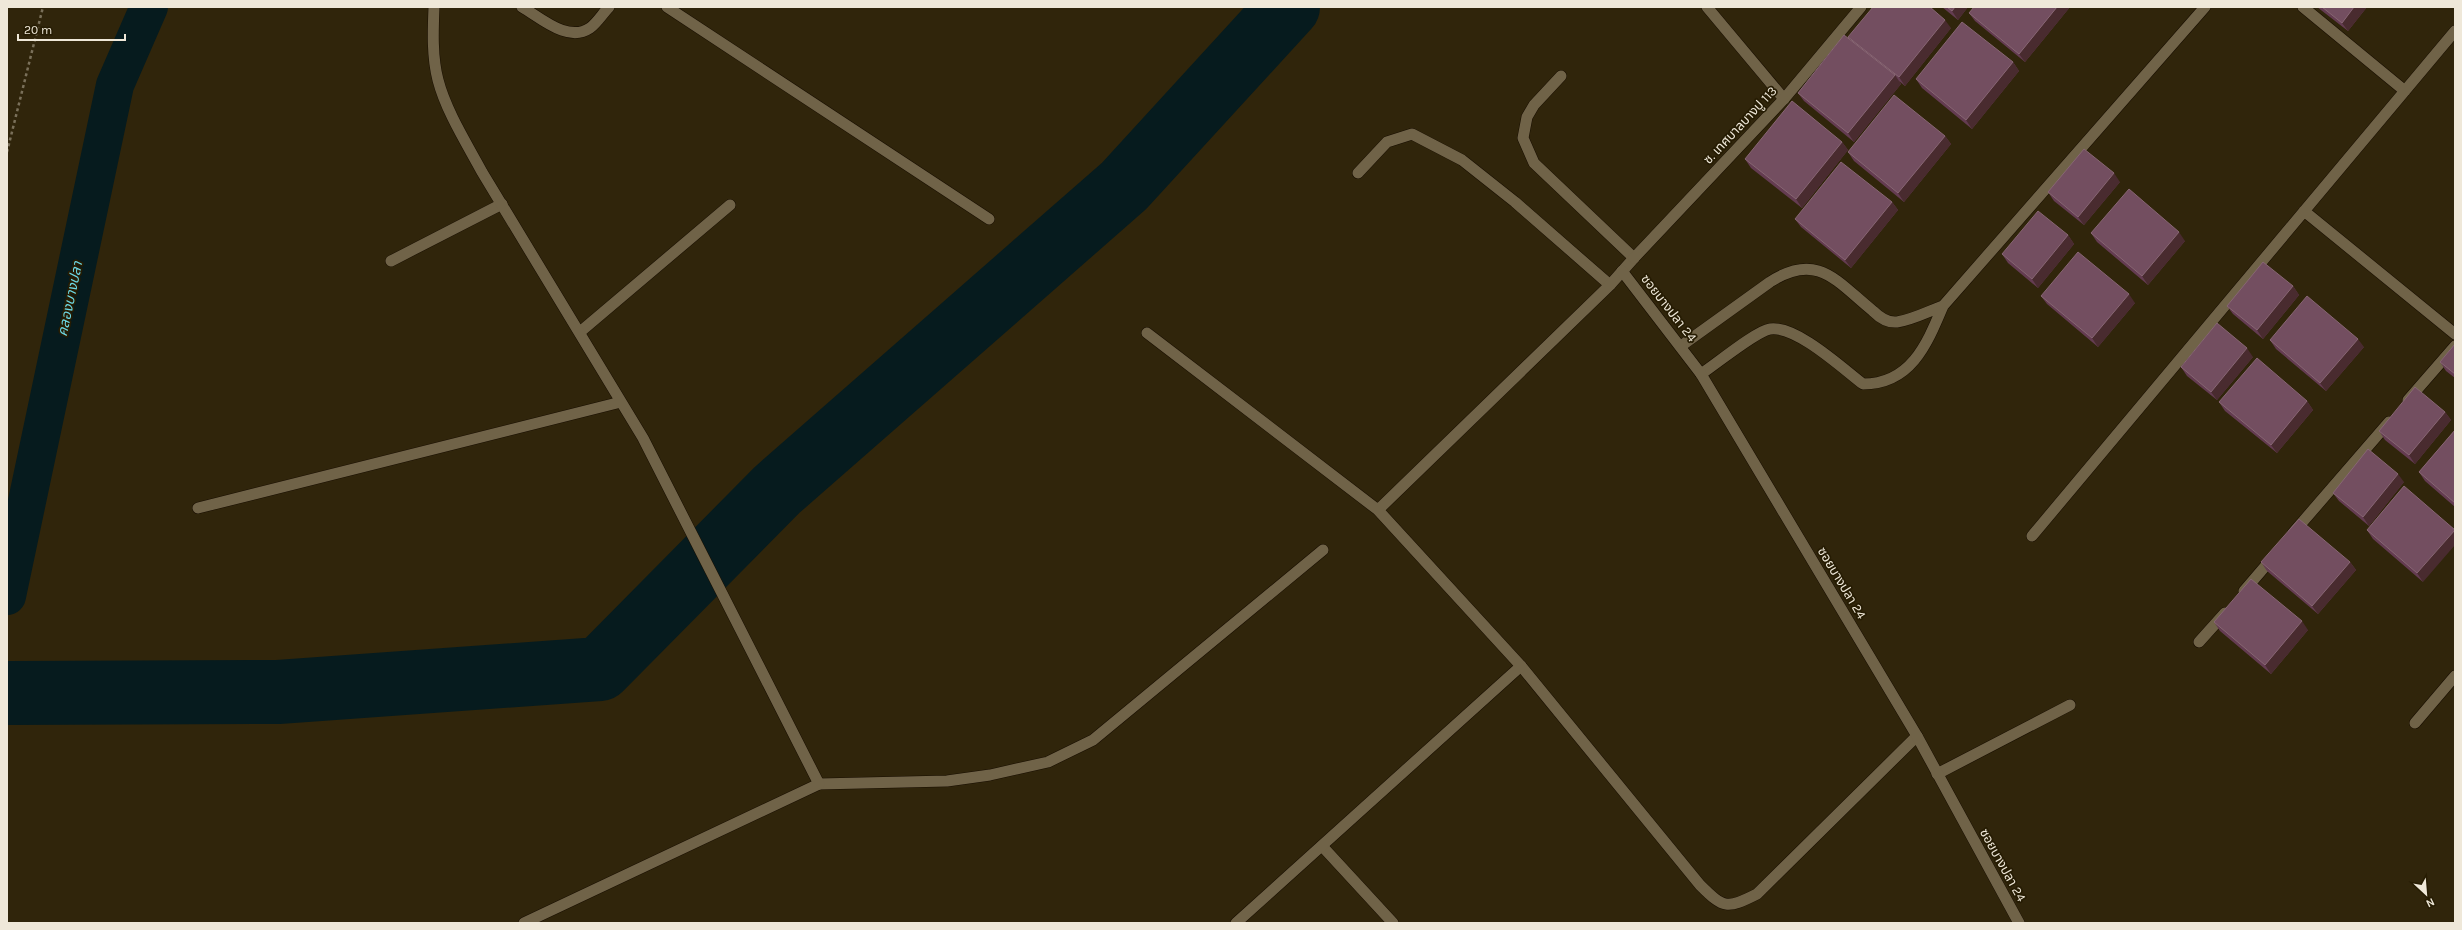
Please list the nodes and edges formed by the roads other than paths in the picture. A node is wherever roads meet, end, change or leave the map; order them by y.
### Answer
1 (434, 7) edge
2 (522, 7) edge
3 (609, 7) edge
4 (667, 7) edge
5 (1707, 7) edge
6 (1861, 7) edge
7 (2205, 7) edge
8 (2303, 7) edge
9 (2455, 31) edge
10 (1561, 76) dead end
11 (2405, 91) junction
12 (1784, 99) junction
13 (1358, 174) dead end
14 (502, 204) junction
15 (730, 205) dead end
16 (2304, 211) junction
17 (989, 219) dead end
18 (1634, 258) junction
19 (392, 262) dead end
20 (1622, 271) junction
21 (1610, 285) junction
22 (1943, 306) junction
23 (580, 332) junction
24 (1147, 333) dead end
25 (2455, 334) edge
26 (1681, 346) junction
27 (2455, 346) edge
28 (1701, 374) junction
29 (620, 402) junction
30 (198, 508) dead end
31 (1378, 510) junction
32 (2032, 536) dead end
33 (1323, 550) dead end
34 (2199, 642) dead end
35 (1521, 666) junction
36 (2455, 676) edge
37 (2070, 705) dead end
38 (2415, 723) dead end
39 (1917, 736) junction
40 (1937, 774) junction
41 (818, 784) junction
42 (1322, 846) junction
43 (524, 923) edge
44 (1236, 923) edge
45 (1393, 923) edge
46 (2019, 923) edge

1 - 14 street
2 - 3 street
4 - 17 street
5 - 12 street
6 - 12 street, ซ. เทศบาลบางปู 113
7 - 22 street
8 - 11 street
9 - 11 street
10 - 18 street
11 - 16 street
12 - 18 street, ซ. เทศบาลบางปู 113
13 - 21 street
14 - 19 street
14 - 23 street
15 - 23 street
16 - 25 street
16 - 32 street
18 - 20 street, ซ. เทศบาลบางปู 113
20 - 21 street, ซ. เทศบาลบางปู 113
20 - 26 street, ซอยบางปลา 24
21 - 31 street, ซ. เทศบาลบางปู 113
22 - 26 street
22 - 28 street
23 - 29 street
24 - 31 street
26 - 28 street, ซอยบางปลา 24
27 - 34 street
28 - 39 street, ซอยบางปลา 24
29 - 30 street
29 - 41 street
31 - 35 street
33 - 41 street
35 - 39 street
35 - 42 street
36 - 38 street
37 - 40 street
39 - 40 street, ซอยบางปลา 24
40 - 46 street, ซอยบางปลา 24
41 - 43 street
42 - 44 street
42 - 45 street

